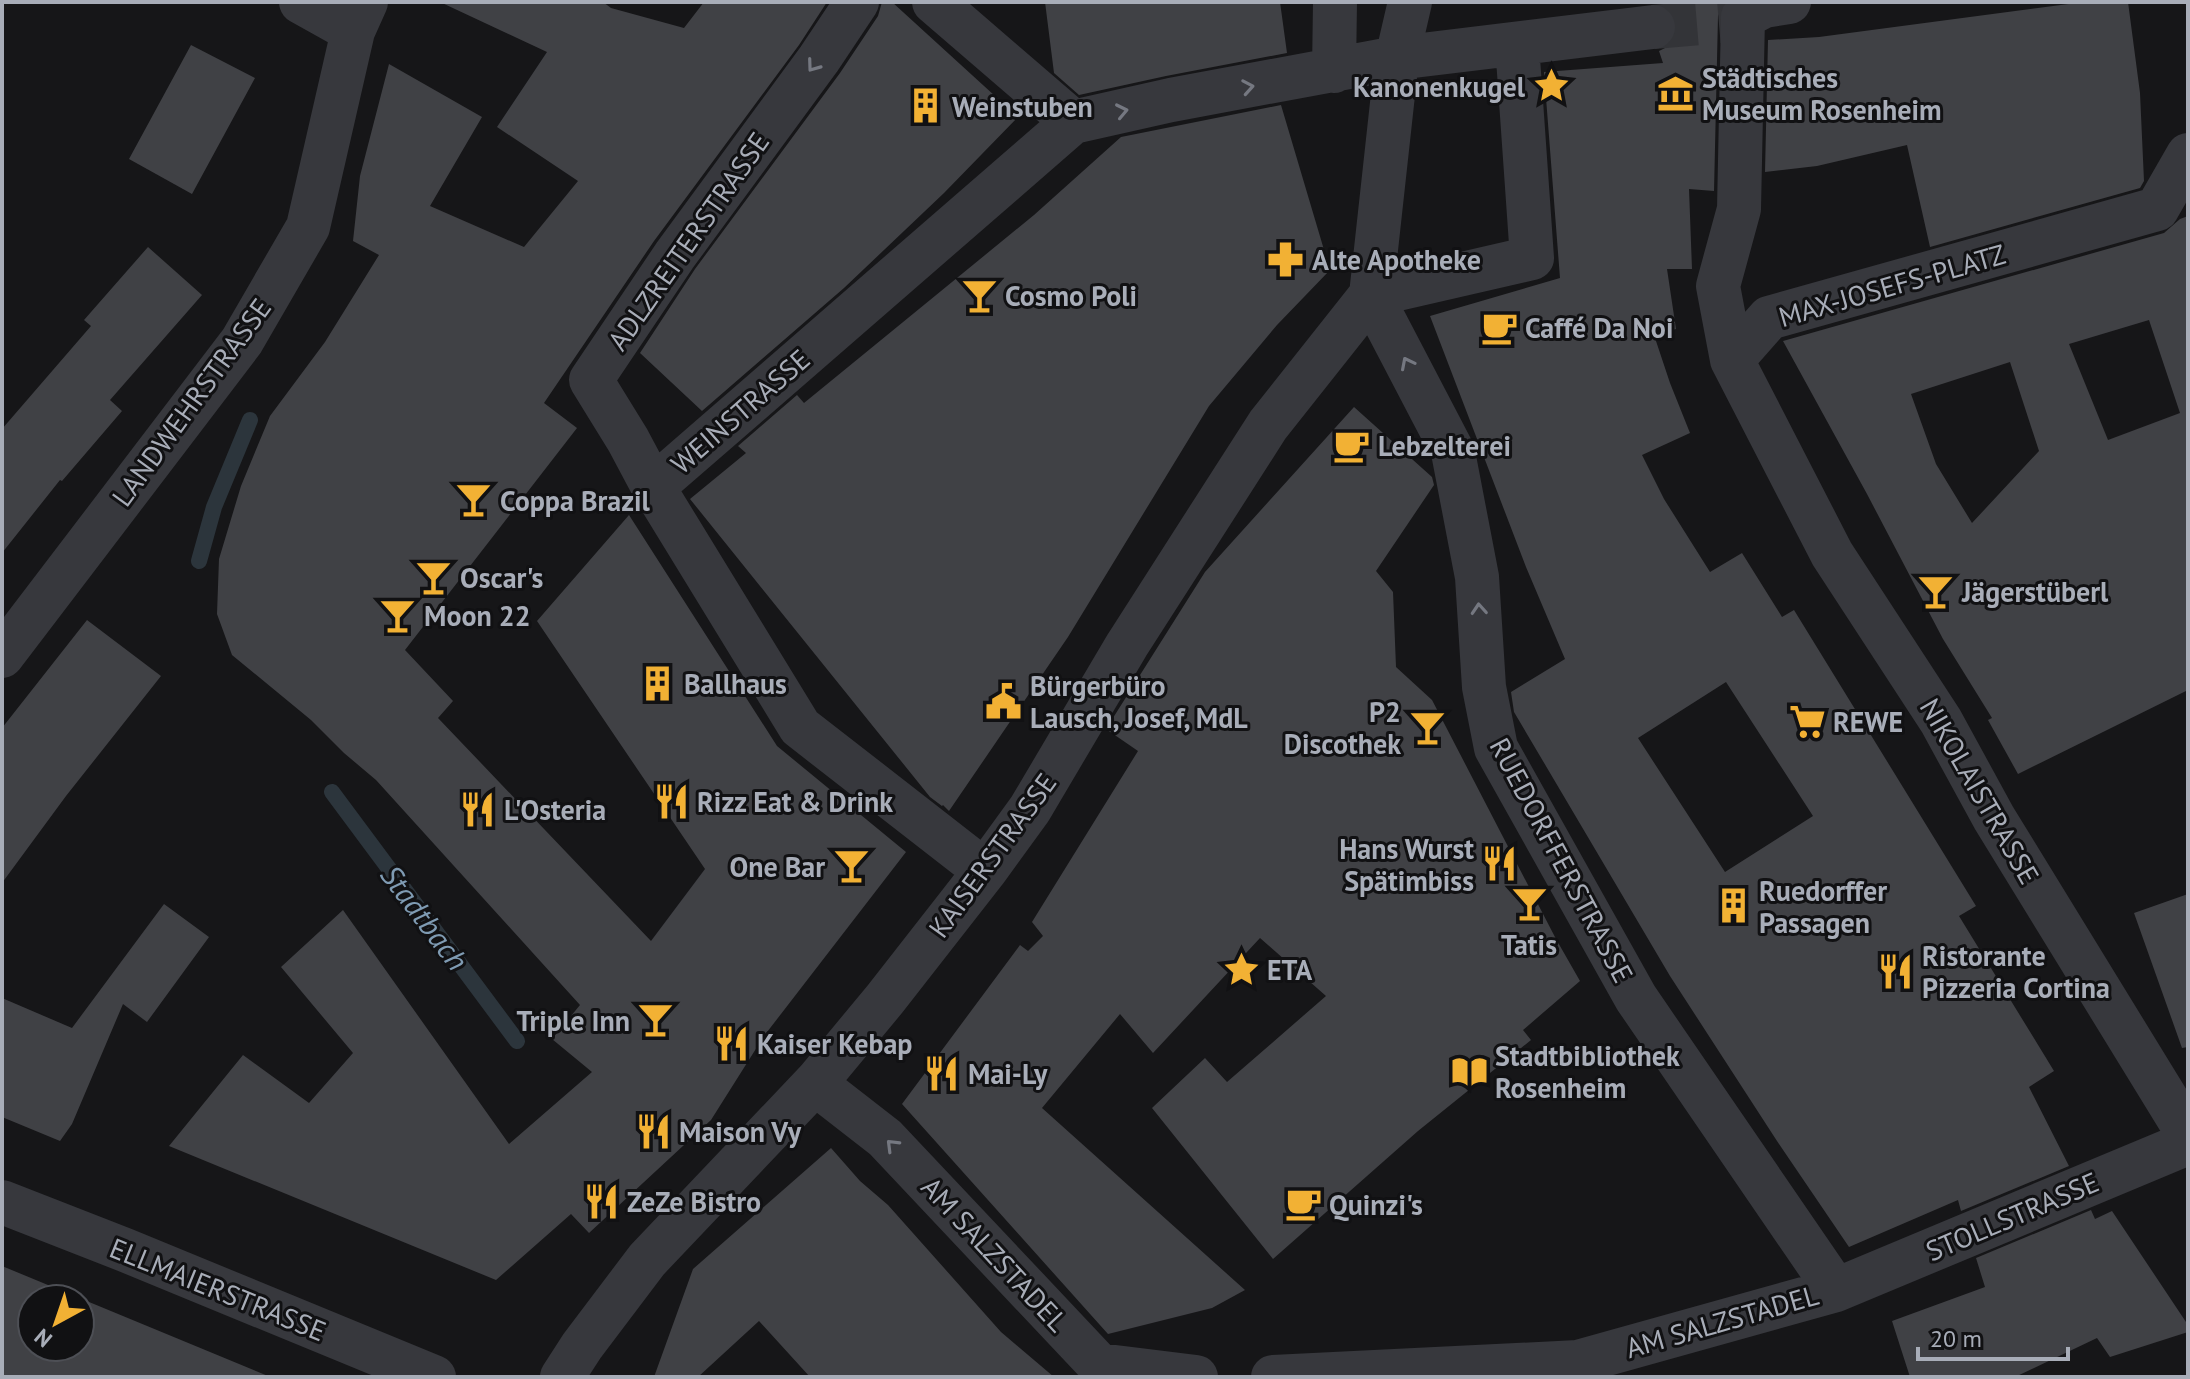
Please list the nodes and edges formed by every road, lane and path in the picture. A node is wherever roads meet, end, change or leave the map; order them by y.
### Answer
1 (301, 2) edge
2 (857, 2) edge
3 (934, 2) edge
4 (1335, 2) edge
5 (1410, 2) edge
6 (1772, 3) edge
7 (360, 16) edge
8 (1653, 27) tunnel mouth
9 (1517, 44) junction
10 (1397, 58) junction
11 (1334, 71) junction
12 (1073, 122) junction
13 (2188, 155) edge
14 (1371, 295) junction
15 (1732, 360) junction
16 (653, 487) junction
17 (2, 656) edge
18 (985, 871) junction
19 (817, 1081) junction
20 (2188, 1134) edge
21 (2188, 1143) edge
22 (2, 1202) edge
23 (1836, 1290) junction
24 (1578, 1369) edge
25 (434, 1377) edge
26 (562, 1377) edge
27 (1196, 1377) edge
28 (1273, 1377) edge

1 - 7 street
2 -> 16 street, ADLZREITERSTRASSE
3 - 12 street
4 - 11 street
5 - 10 street
6 - 15 street
7 - 17 street, LANDWEHRSTRASSE
8 - 9 street, WEINSTRASSE
9 - 10 street, WEINSTRASSE
9 - 14 street
10 - 11 street, WEINSTRASSE
10 - 14 street
12 -> 11 street, WEINSTRASSE
12 - 16 street, WEINSTRASSE
13 - 15 street, MAX-JOSEFS-PLATZ
14 - 18 street, KAISERSTRASSE
23 -> 14 street, RUEDORFFERSTRASSE
15 - 20 street, NIKOLAISTRASSE
16 - 18 street, WEINSTRASSE
18 - 19 street, KAISERSTRASSE
19 - 26 street, KAISERSTRASSE
27 -> 19 street, AM SALZSTADEL
21 - 23 street, STOLLSTRASSE
22 - 25 street, ELLMAIERSTRASSE
23 - 24 street, AM SALZSTADEL
24 - 28 street, AM SALZSTADEL

